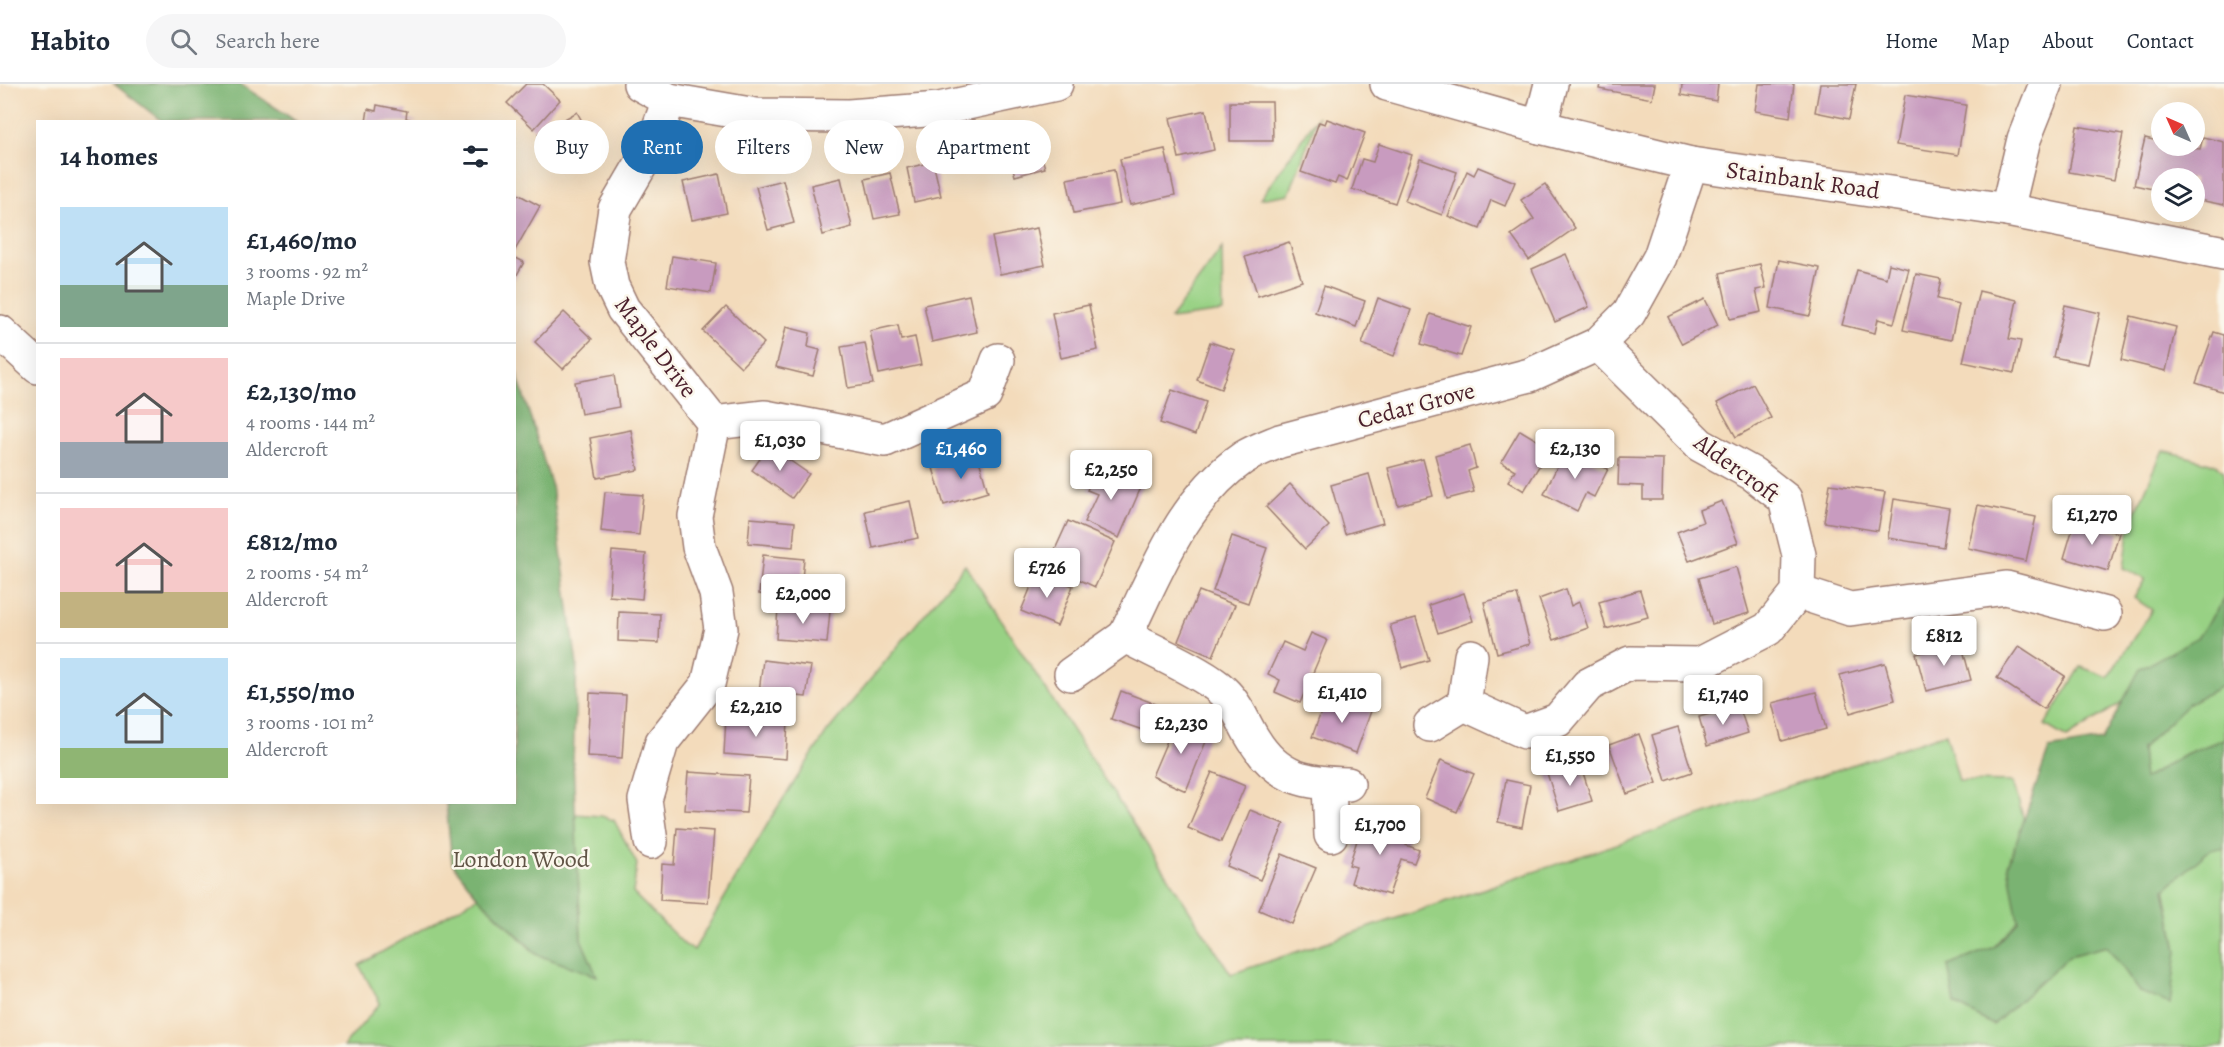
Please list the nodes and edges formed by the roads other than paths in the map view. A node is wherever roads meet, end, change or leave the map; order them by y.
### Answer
1 (640, 84) edge
2 (1056, 84) edge
3 (1387, 84) edge
4 (1551, 84) edge
5 (2046, 84) edge
6 (669, 100) junction
7 (1540, 127) junction
8 (1691, 164) junction
9 (2007, 210) junction
10 (2224, 253) edge
11 (0, 332) edge
12 (1598, 344) junction
13 (998, 360) dead end
14 (36, 365) edge
15 (714, 423) junction
16 (1798, 592) junction
17 (2105, 614) dead end
18 (1125, 636) junction
19 (1471, 657) dead end
20 (1071, 675) dead end
21 (1464, 704) junction
22 (1430, 725) dead end
23 (1331, 835) dead end
24 (651, 842) dead end

1 - 6 street
2 - 6 street
3 - 7 street, Stainbank Road
4 - 7 street
5 - 9 street
6 - 15 street, Maple Drive
7 - 8 street, Stainbank Road
8 - 9 street, Stainbank Road
8 - 12 street, Cedar Grove
9 - 10 street, Stainbank Road
11 - 14 street
12 - 16 street, Aldercroft
12 - 18 street, Cedar Grove
13 - 15 street, Maple Drive
15 - 24 street, Maple Drive
16 - 17 street
16 - 21 street
18 - 20 street, Cedar Grove
18 - 23 street
19 - 21 street
21 - 22 street

